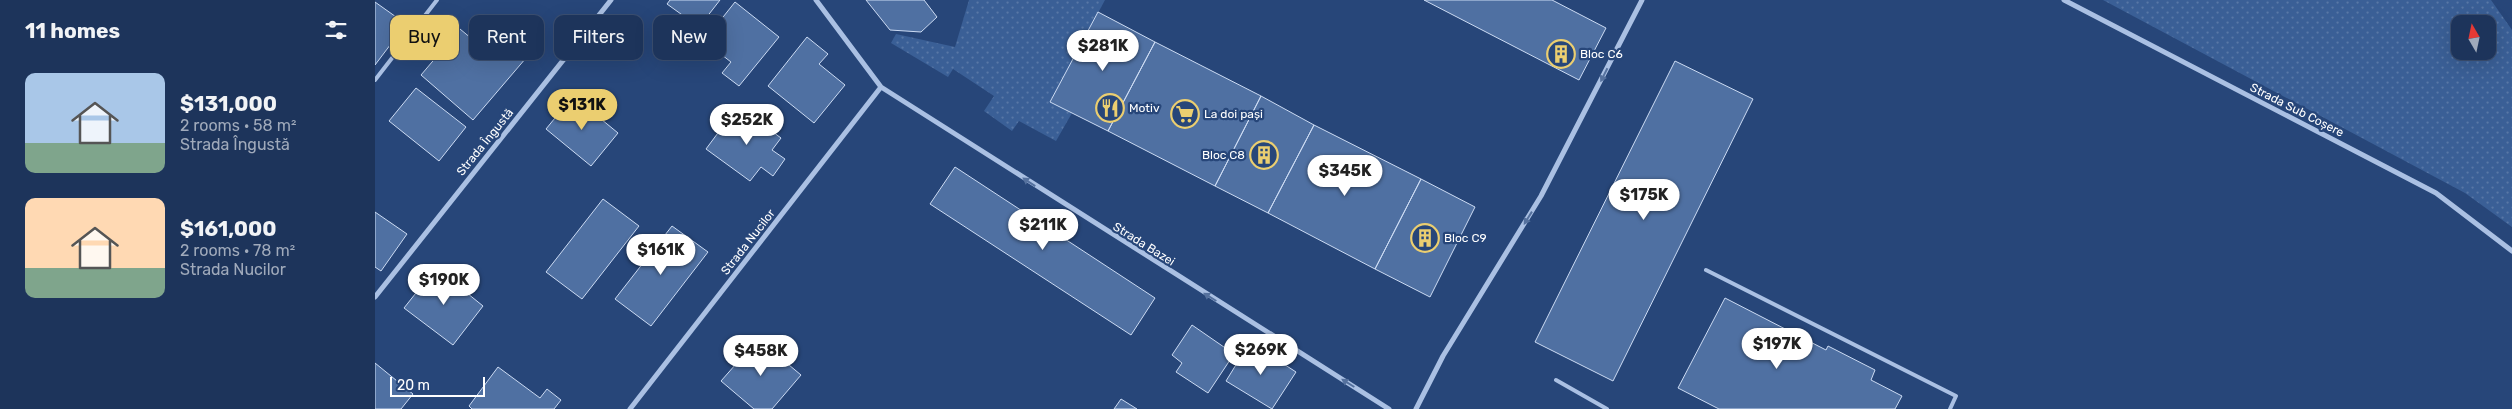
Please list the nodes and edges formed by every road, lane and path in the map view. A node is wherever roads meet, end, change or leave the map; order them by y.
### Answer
1 (437, 0) edge
2 (611, 0) edge
3 (1642, 0) edge
4 (2064, 0) edge
5 (819, 1) edge
6 (375, 80) edge
7 (881, 87) junction
8 (2512, 251) edge
9 (1706, 270) dead end
10 (375, 297) edge
11 (1556, 380) dead end
12 (630, 409) edge
13 (1389, 409) edge
14 (1416, 409) edge
15 (1607, 409) edge
16 (1950, 409) edge

1 - 6 lane
2 - 10 street, Strada Îngustă
3 -> 14 street
4 - 8 street, Strada Sub Coșere
5 - 7 street, Strada Bazei
7 - 12 street, Strada Nucilor
13 -> 7 street, Strada Bazei
9 - 16 lane
11 - 15 lane

